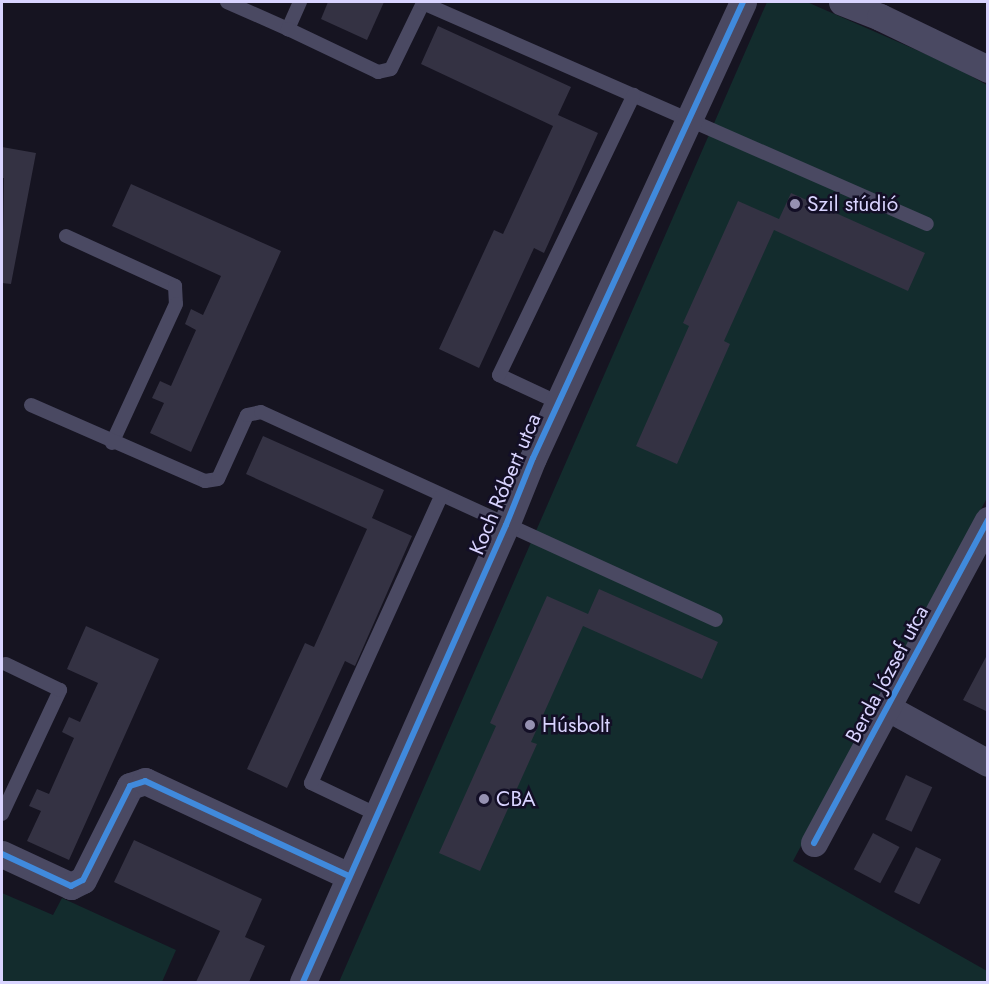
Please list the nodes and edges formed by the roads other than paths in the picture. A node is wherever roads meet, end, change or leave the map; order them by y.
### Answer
1 (227, 2) edge
2 (300, 2) edge
3 (743, 2) edge
4 (842, 2) edge
5 (423, 3) edge
6 (288, 29) junction
7 (987, 69) edge
8 (634, 95) junction
9 (689, 122) junction
10 (927, 224) dead end
11 (66, 236) dead end
12 (559, 403) junction
13 (31, 405) dead end
14 (112, 442) junction
15 (441, 496) junction
16 (987, 520) edge
17 (506, 525) junction
18 (716, 620) dead end
19 (6, 664) dead end
20 (888, 708) junction
21 (987, 763) edge
22 (2, 814) edge
23 (376, 814) junction
24 (814, 843) dead end
25 (2, 854) edge
26 (349, 876) junction
27 (303, 982) edge

1 - 6 lane
2 - 6 lane
3 - 9 street, Koch Róbert utca
4 - 7 street
5 - 6 lane
5 - 8 lane
8 - 9 lane
8 - 12 lane
9 - 10 lane
9 - 12 street, Koch Róbert utca
11 - 14 lane
12 - 17 street, Koch Róbert utca
13 - 14 lane
14 - 15 lane
15 - 17 lane
15 - 23 lane
16 - 20 street, Berda József utca
17 - 18 lane
17 - 23 street, Koch Róbert utca
19 - 22 lane
20 - 21 street
20 - 24 street, Berda József utca
23 - 26 street, Koch Róbert utca
25 - 26 street
26 - 27 street, Koch Róbert utca

